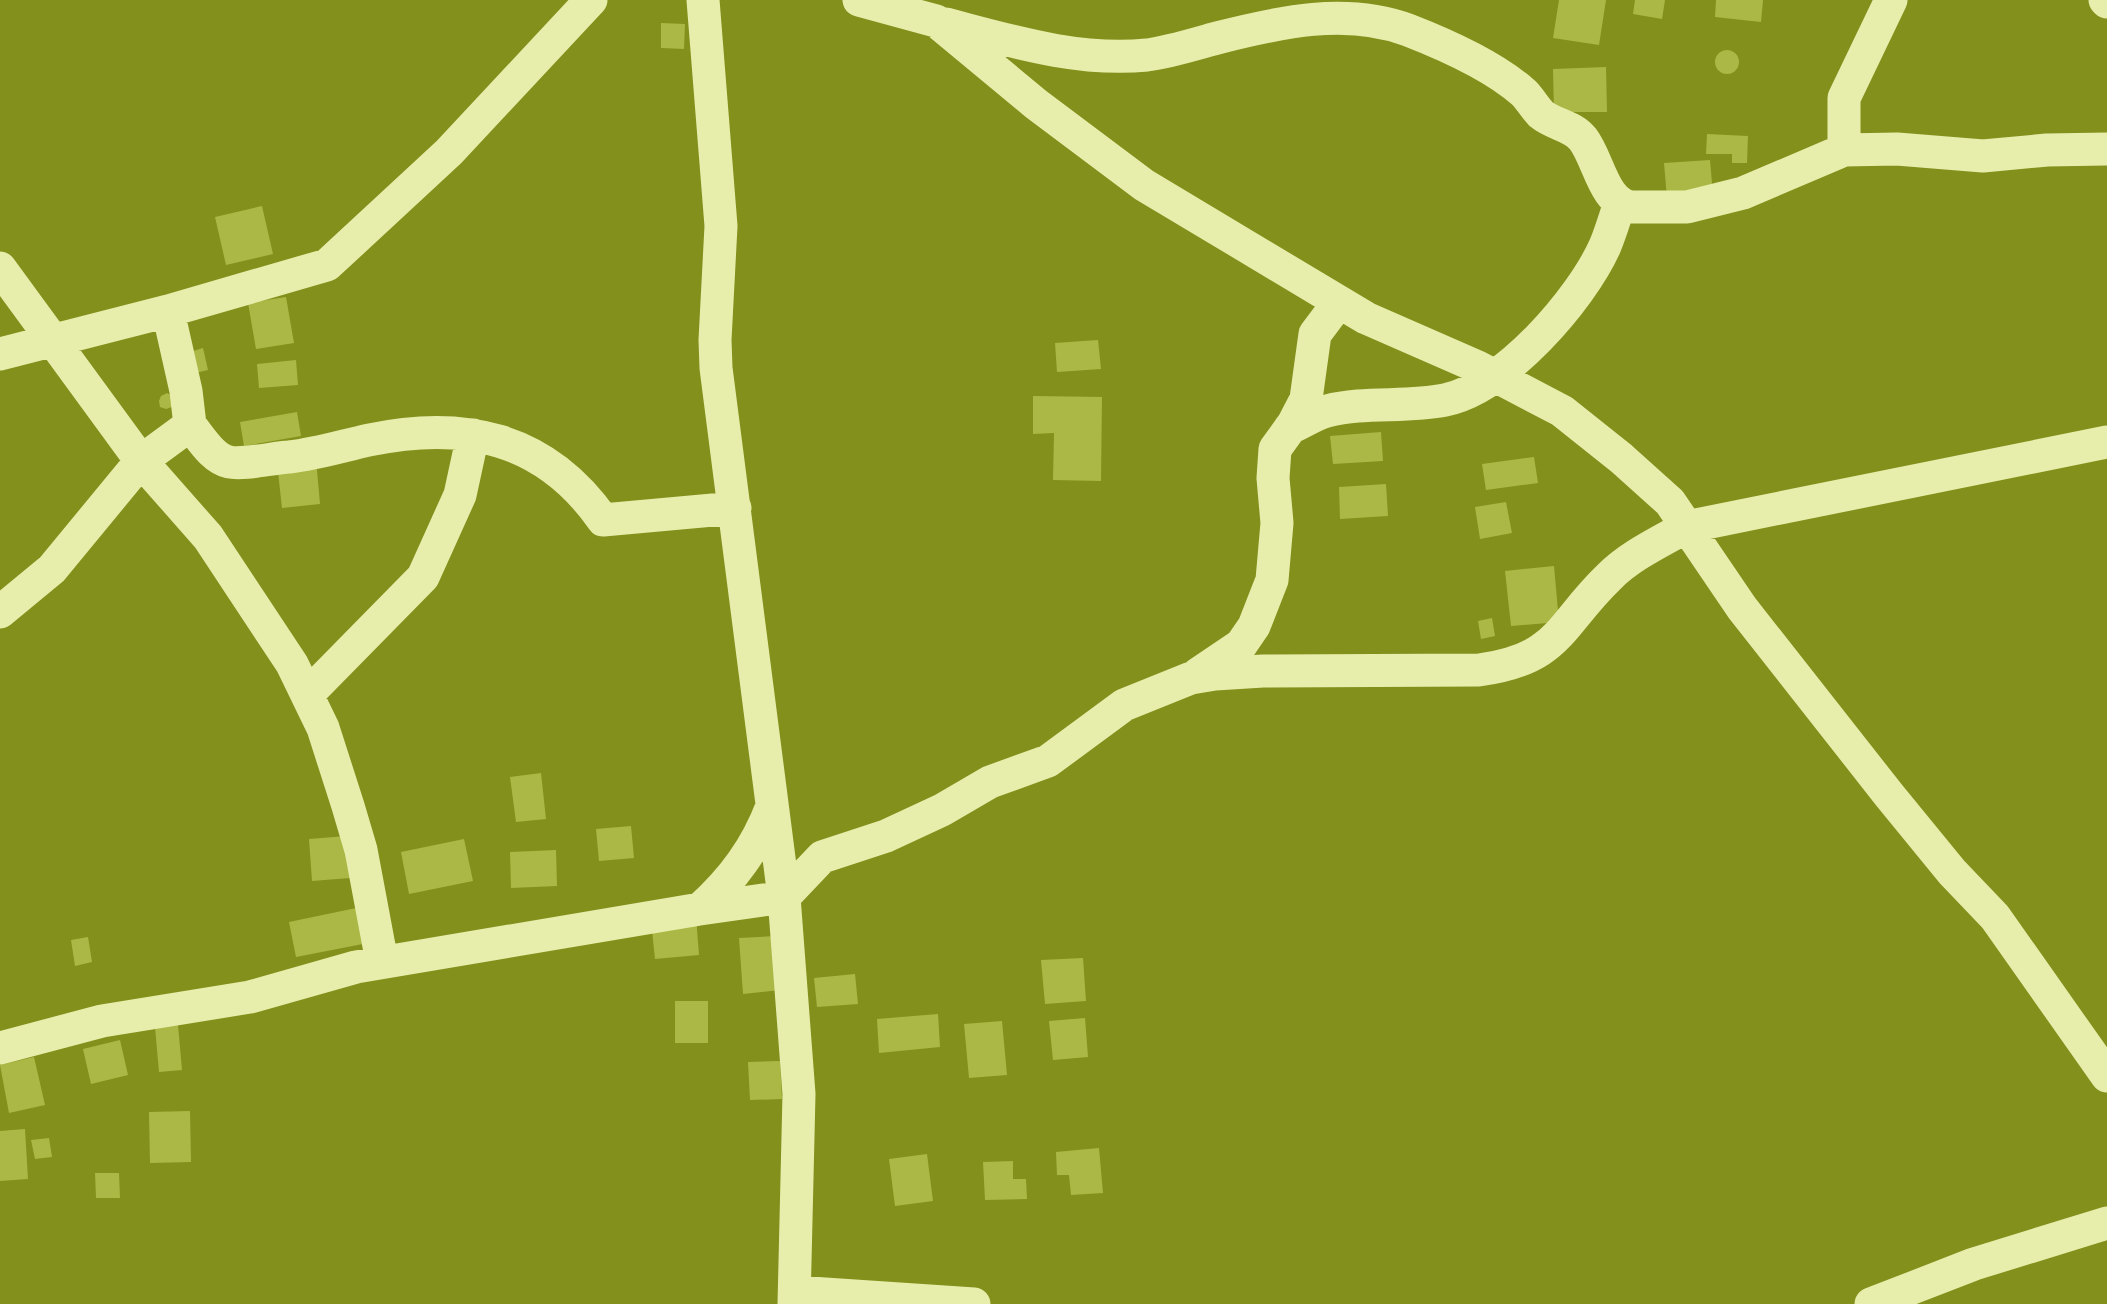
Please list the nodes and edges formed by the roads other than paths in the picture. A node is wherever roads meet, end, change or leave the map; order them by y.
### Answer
1 (591, 0) edge
2 (703, 0) edge
3 (859, 0) edge
4 (1329, 0) edge
5 (1891, 0) edge
6 (936, 21) junction
7 (1384, 22) junction
8 (2107, 148) edge
9 (1844, 150) junction
10 (1620, 202) junction
11 (0, 268) edge
12 (11, 296) edge
13 (1339, 302) junction
14 (168, 311) junction
15 (53, 338) junction
16 (0, 354) edge
17 (1497, 377) junction
18 (190, 425) junction
19 (1290, 428) junction
20 (473, 435) junction
21 (2107, 442) edge
22 (141, 461) junction
23 (735, 508) junction
24 (1686, 527) junction
25 (0, 612) edge
26 (1191, 678) junction
27 (307, 695) junction
28 (773, 806) junction
29 (783, 897) junction
30 (700, 909) junction
31 (382, 962) junction
32 (0, 1048) edge
33 (2107, 1076) edge
34 (2107, 1223) edge
35 (794, 1298) edge
36 (974, 1304) edge
37 (1871, 1304) edge

1 - 14 street
2 - 23 street
3 - 6 street
4 - 7 street
5 - 9 street
6 - 7 street
6 - 13 street
7 - 10 street
8 - 9 street
9 - 10 street
10 - 17 street
11 - 12 street
12 - 15 street
13 - 17 street
13 - 19 street
14 - 15 street
14 - 18 street
15 - 16 street
15 - 22 street
17 - 19 street
17 - 24 street
18 - 20 street
18 - 22 street
19 - 26 street
20 - 23 street
20 - 27 street
21 - 24 street
22 - 25 street
22 - 27 street
23 - 28 street
24 - 26 street
24 - 33 street
26 - 29 street
27 - 31 street
28 - 29 street
28 - 30 street
29 - 30 street
29 - 35 street
30 - 31 street
31 - 32 street
34 - 37 street
35 - 36 street

